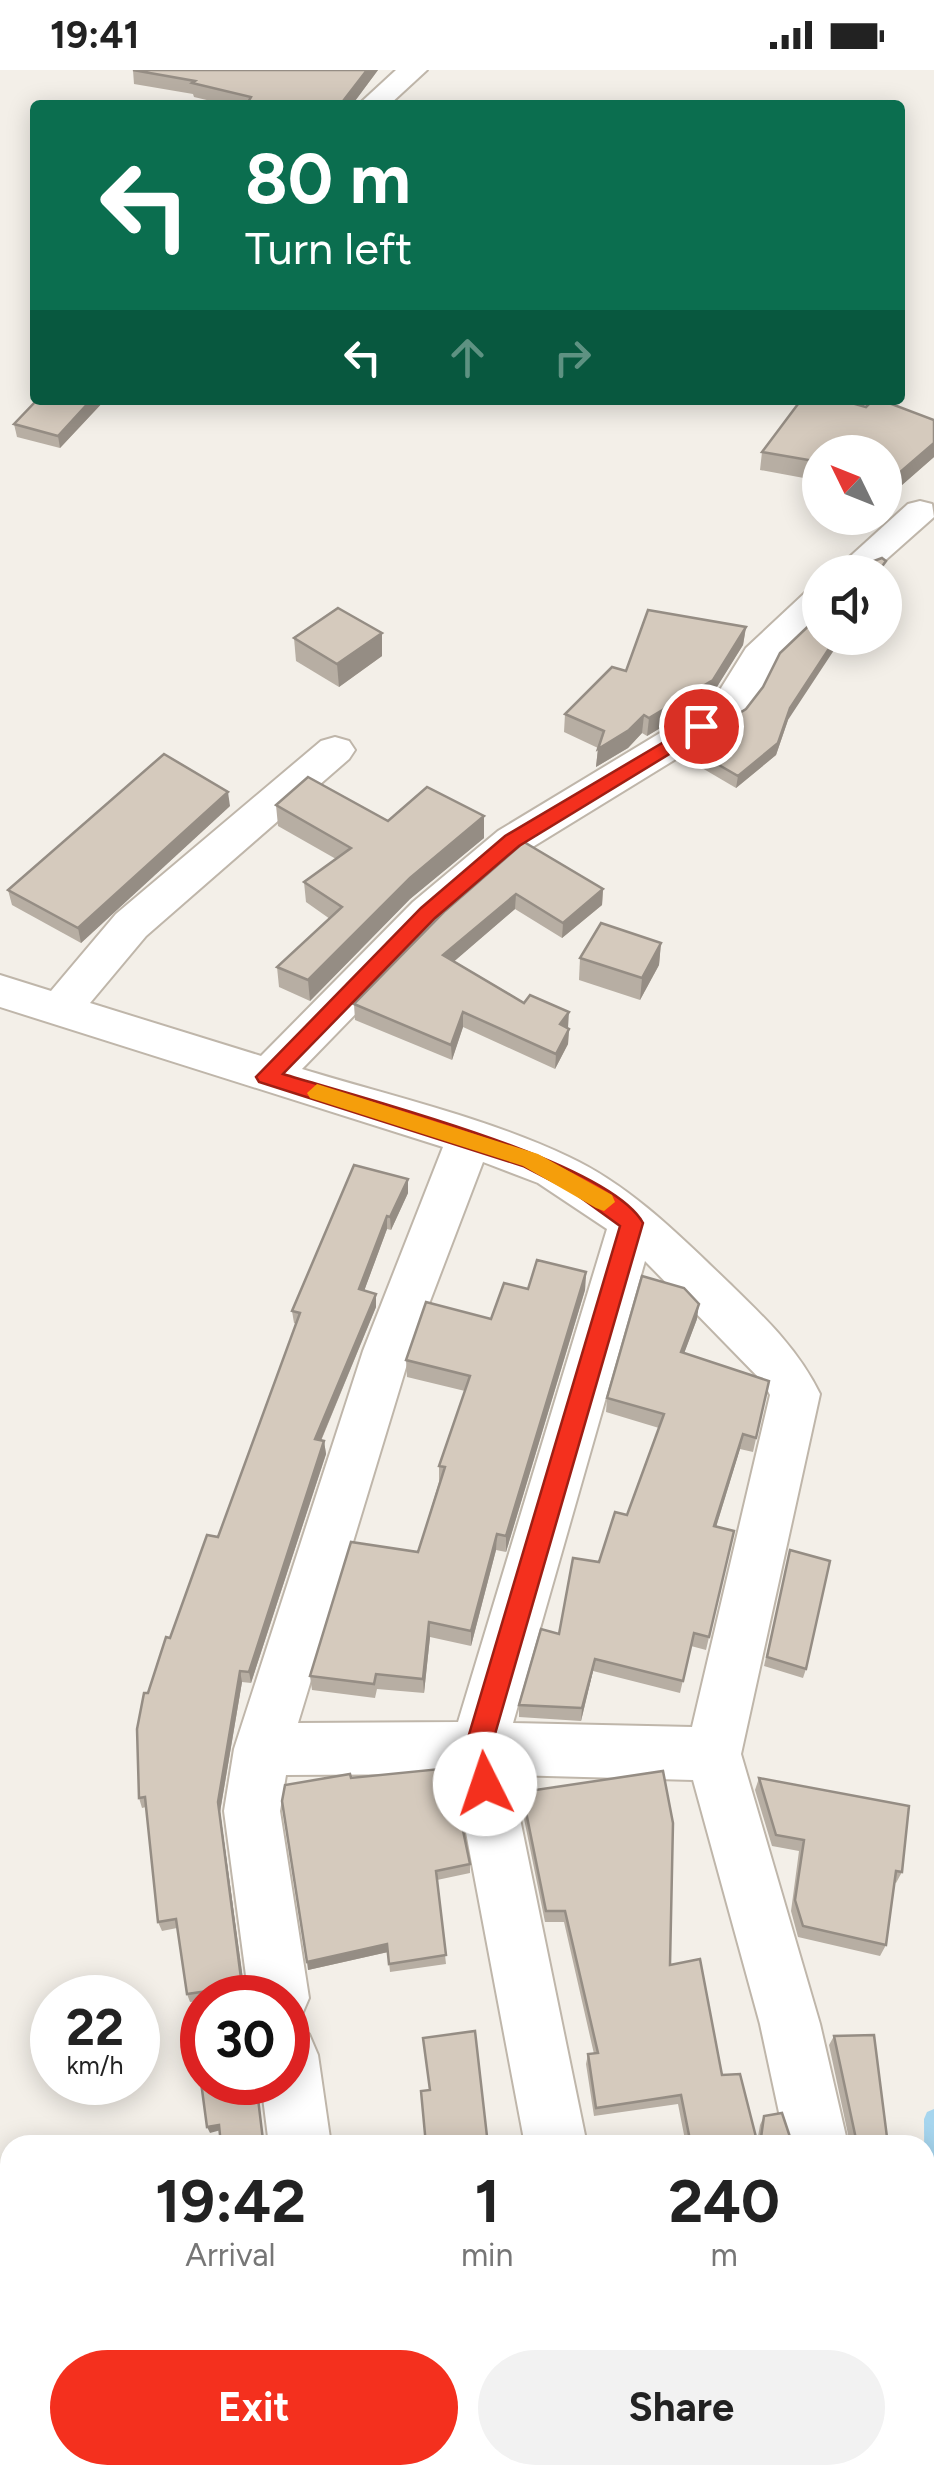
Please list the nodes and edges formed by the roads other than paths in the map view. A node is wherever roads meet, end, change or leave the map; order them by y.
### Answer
1 (413, 70) edge
2 (378, 100) edge
3 (920, 512) dead end
4 (871, 555) edge
5 (802, 616) edge
6 (335, 750) dead end
7 (0, 991) edge
8 (60, 1008) junction
9 (266, 1077) junction
10 (469, 1138) junction
11 (632, 1223) junction
12 (478, 1748) junction
13 (262, 1749) junction
14 (713, 1754) junction
15 (276, 1975) edge
16 (295, 2105) edge
17 (299, 2135) edge
18 (554, 2135) edge
19 (815, 2135) edge

1 - 2 street
3 - 4 street
5 - 9 street
6 - 8 street
7 - 8 street
8 - 9 street
9 - 10 street
10 - 11 street
10 - 13 street
11 - 12 street
11 - 14 street
12 - 13 street
12 - 14 street
12 - 18 street
13 - 15 street
14 - 19 street
16 - 17 street

